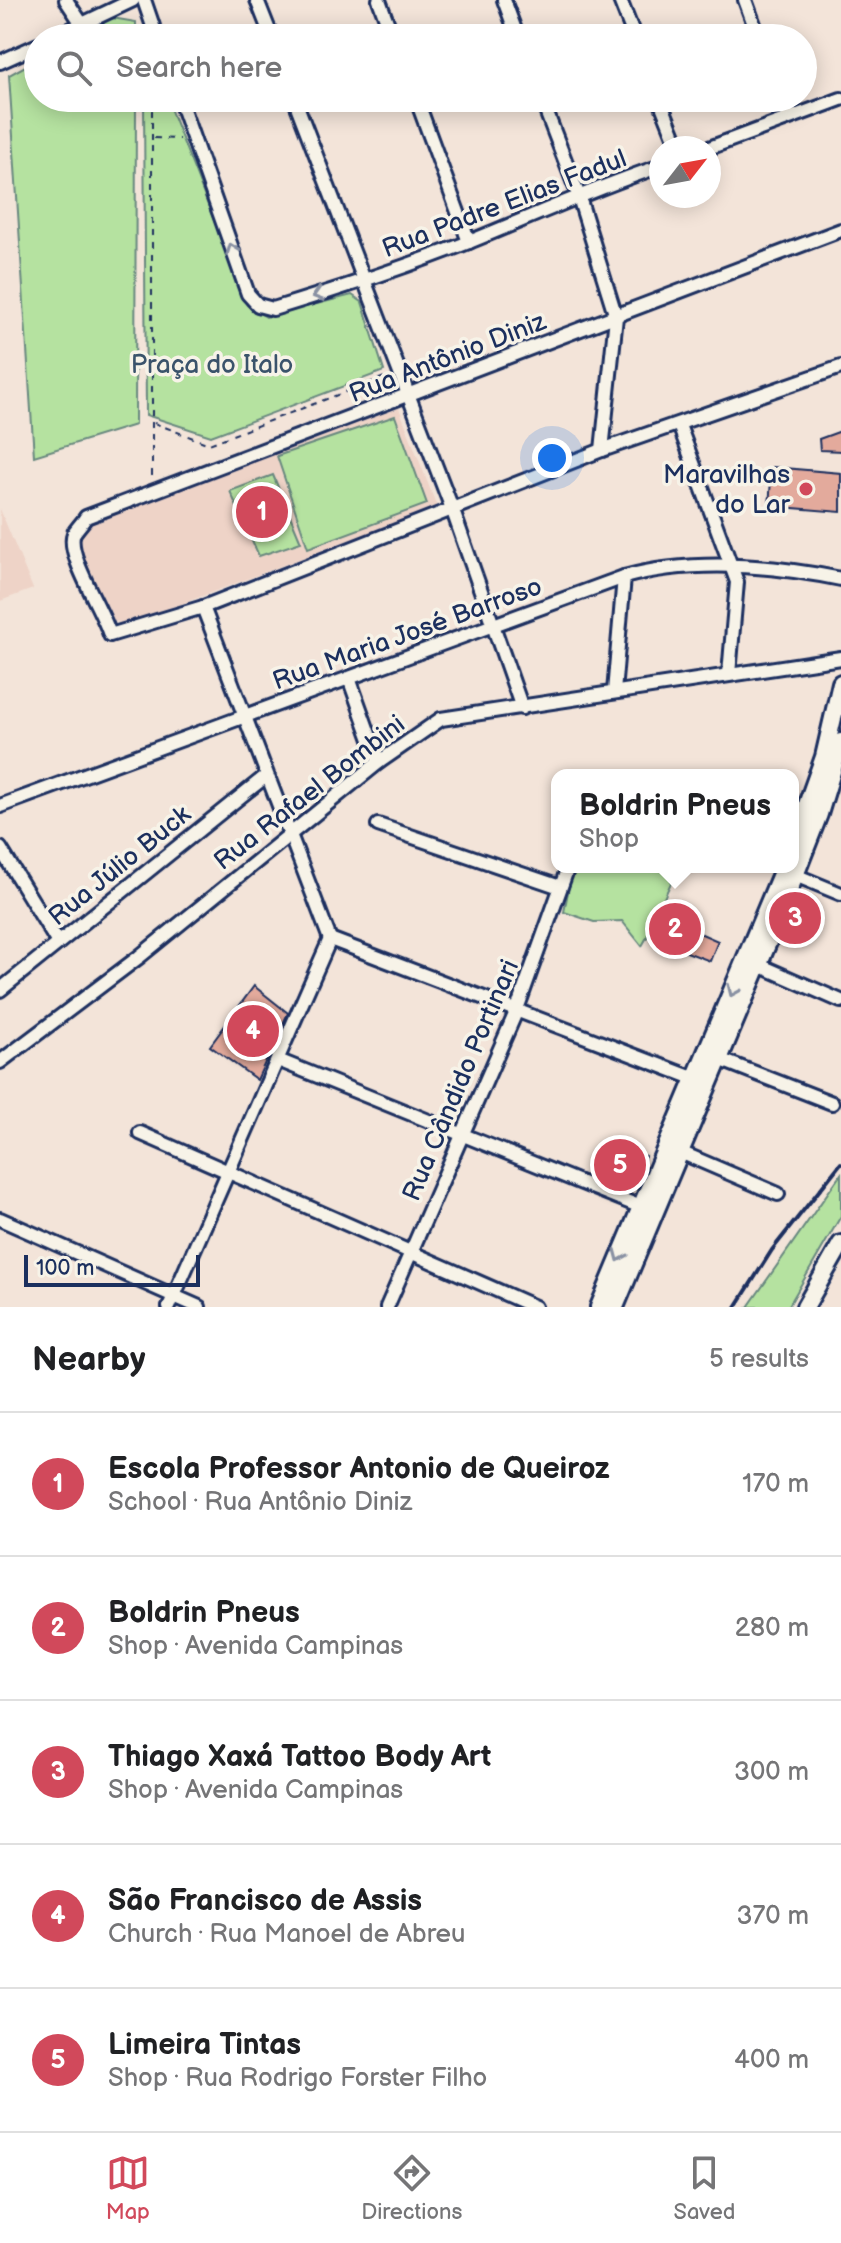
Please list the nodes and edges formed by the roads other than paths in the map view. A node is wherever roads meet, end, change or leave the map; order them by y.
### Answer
1 (66, 0) edge
2 (133, 0) edge
3 (144, 0) edge
4 (257, 0) edge
5 (379, 0) edge
6 (504, 0) edge
7 (620, 0) edge
8 (745, 0) edge
9 (82, 24) joint
10 (152, 24) edge
11 (266, 24) edge
12 (388, 24) edge
13 (513, 24) edge
14 (629, 24) edge
15 (754, 24) edge
16 (24, 51) edge
17 (0, 62) edge
18 (841, 99) edge
19 (817, 107) edge
20 (184, 112) edge
21 (299, 112) edge
22 (421, 112) edge
23 (546, 112) edge
24 (665, 112) edge
25 (787, 112) edge
26 (803, 112) edge
27 (789, 117) junction
28 (674, 136) edge
29 (721, 143) edge
30 (649, 170) edge
31 (578, 194) junction
32 (841, 230) edge
33 (469, 242) junction
34 (363, 281) junction
35 (616, 317) junction
36 (841, 367) edge
37 (408, 395) junction
38 (679, 425) junction
39 (602, 450) junction
40 (453, 511) junction
41 (733, 567) junction
42 (624, 577) junction
43 (841, 579) edge
44 (203, 607) junction
45 (495, 624) junction
46 (841, 658) edge
47 (729, 674) junction
48 (349, 678) junction
49 (841, 683) edge
50 (614, 692) junction
51 (522, 708) junction
52 (244, 716) junction
53 (841, 742) edge
54 (379, 762) junction
55 (266, 776) junction
56 (0, 806) edge
57 (378, 825) dead end
58 (799, 827) edge
59 (291, 834) junction
60 (0, 848) edge
61 (799, 848) edge
62 (566, 873) edge
63 (789, 873) edge
64 (789, 873) edge
65 (794, 873) edge
66 (560, 887) junction
67 (841, 894) edge
68 (330, 939) junction
69 (58, 943) junction
70 (759, 965) junction
71 (0, 990) edge
72 (841, 1001) edge
73 (516, 1012) junction
74 (719, 1059) junction
75 (278, 1060) junction
76 (0, 1062) edge
77 (702, 1081) junction
78 (832, 1103) dead end
79 (140, 1133) dead end
80 (464, 1133) junction
81 (680, 1152) junction
82 (229, 1173) junction
83 (778, 1194) dead end
84 (641, 1207) junction
85 (0, 1219) edge
86 (841, 1244) edge
87 (410, 1253) junction
88 (171, 1302) edge
89 (199, 1307) edge
90 (387, 1307) edge
91 (535, 1307) edge
92 (599, 1307) edge
93 (615, 1307) edge
94 (805, 1307) edge

1 - 9 street
2 - 9 street
3 - 10 street
4 - 11 street
5 - 12 street
6 - 13 street
7 - 14 street
8 - 15 street
16 - 17 street
18 - 19 street
34 -> 20 street, Rua Padre Elias Fadul
21 - 34 street
22 - 33 street
23 - 31 street
24 - 28 street
25 - 27 street
26 - 27 street
27 - 29 street
30 - 31 street, Rua Padre Elias Fadul
31 - 33 street, Rua Padre Elias Fadul
31 - 35 street
32 - 35 street, Rua Antônio Diniz
33 - 34 street, Rua Padre Elias Fadul
34 - 37 street
35 - 37 street, Rua Antônio Diniz
35 - 39 street
36 - 38 street
37 - 40 street
37 - 44 street, Rua Antônio Diniz
38 - 39 street
38 - 41 street
39 - 40 street
40 - 44 street
40 - 45 street
41 - 42 street, Rua Maria José Barroso
41 - 43 street, Rua Maria José Barroso
41 - 47 street
42 - 45 street, Rua Maria José Barroso
42 - 50 street
44 - 52 street
45 - 48 street, Rua Maria José Barroso
45 - 51 street
46 - 47 street, Rua Rafael Bombini
47 - 50 street, Rua Rafael Bombini
48 - 52 street, Rua Maria José Barroso
48 - 54 street
49 - 58 main road
50 - 51 street, Rua Rafael Bombini
51 - 54 street, Rua Rafael Bombini
52 - 55 street
52 - 56 street, Rua Maria José Barroso
53 - 61 main road
54 - 59 street, Rua Rafael Bombini
55 - 59 street
55 - 69 street, Rua Júlio Buck
57 - 66 street
59 - 68 street
59 - 76 street, Rua Rafael Bombini
60 - 69 street
62 - 66 street, Rua Cândido Portinari
63 - 70 main road
64 -> 77 main road
65 - 67 street
66 - 73 street, Rua Cândido Portinari
68 - 73 street
68 - 75 street
69 - 71 street, Rua Júlio Buck
70 - 72 street
70 - 74 main road
73 - 77 street
73 - 80 street, Rua Cândido Portinari
74 - 77 main road
74 - 78 street
75 - 80 street
75 - 82 street
77 - 81 main road
77 - 84 main road
79 - 82 street
80 - 84 street
80 - 87 street, Rua Cândido Portinari
81 - 83 street
81 - 93 main road
82 - 87 street
82 - 88 street
84 -> 92 main road
85 - 88 street
86 - 94 main road
87 - 90 street, Rua Cândido Portinari
87 - 91 street
88 - 89 street

